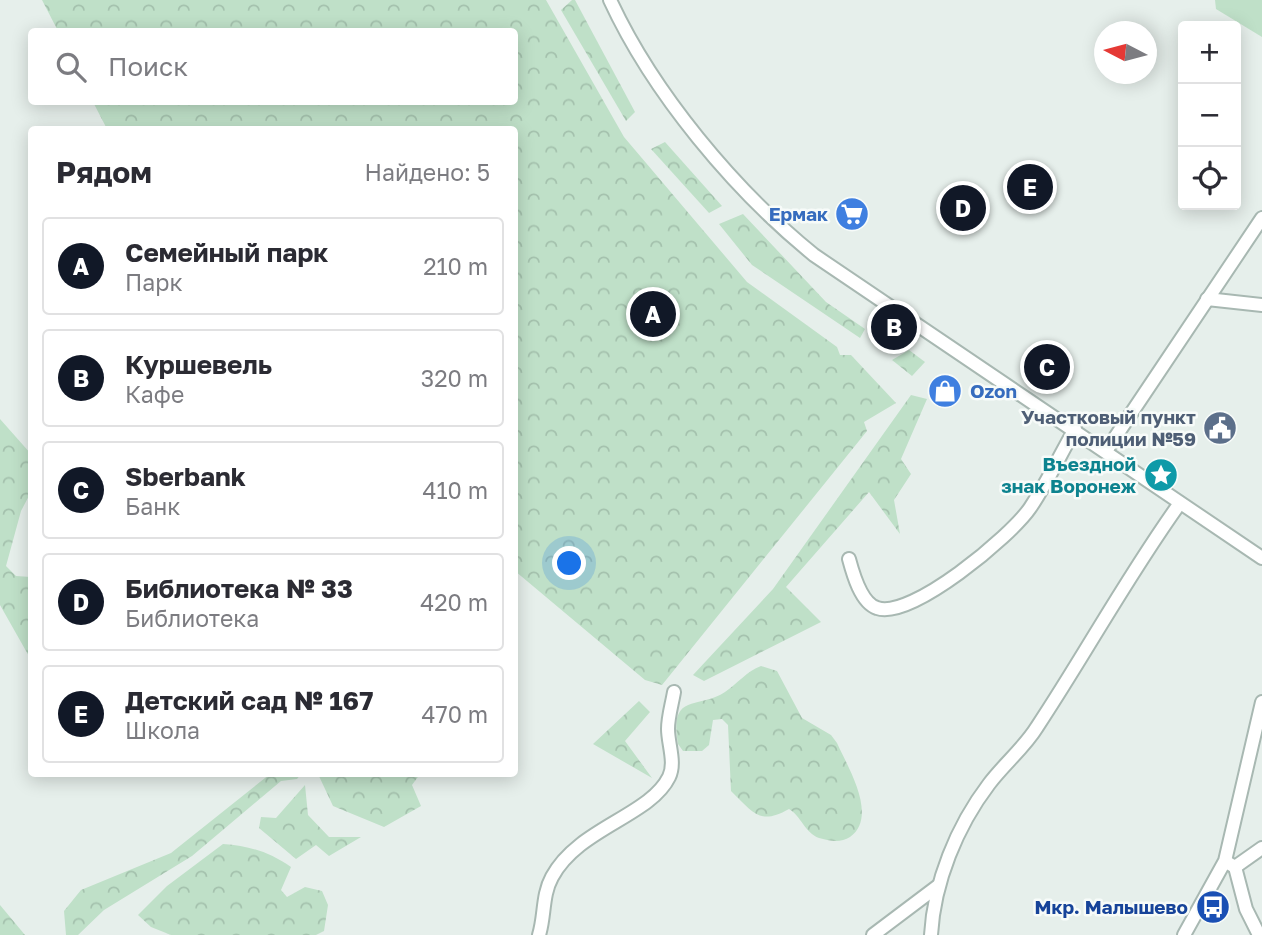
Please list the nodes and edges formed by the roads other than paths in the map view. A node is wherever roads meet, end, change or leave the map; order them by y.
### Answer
1 (610, 0) edge
2 (1262, 218) edge
3 (1208, 299) junction
4 (1262, 305) edge
5 (1075, 429) junction
6 (1107, 451) junction
7 (1180, 503) junction
8 (1262, 558) edge
9 (849, 559) dead end
10 (674, 692) dead end
11 (1262, 702) edge
12 (1262, 848) edge
13 (1230, 864) junction
14 (938, 886) junction
15 (539, 935) edge
16 (873, 935) edge
17 (931, 935) edge
18 (1184, 935) edge
19 (1259, 935) edge

1 - 5 street
2 - 3 street
3 - 4 street
3 - 6 street
5 - 6 street
5 - 9 street
6 - 7 street
7 - 8 street
7 - 14 street
10 - 15 street
11 - 13 street
12 - 13 street
13 - 18 street
13 - 19 street
14 - 16 street
14 - 17 street

